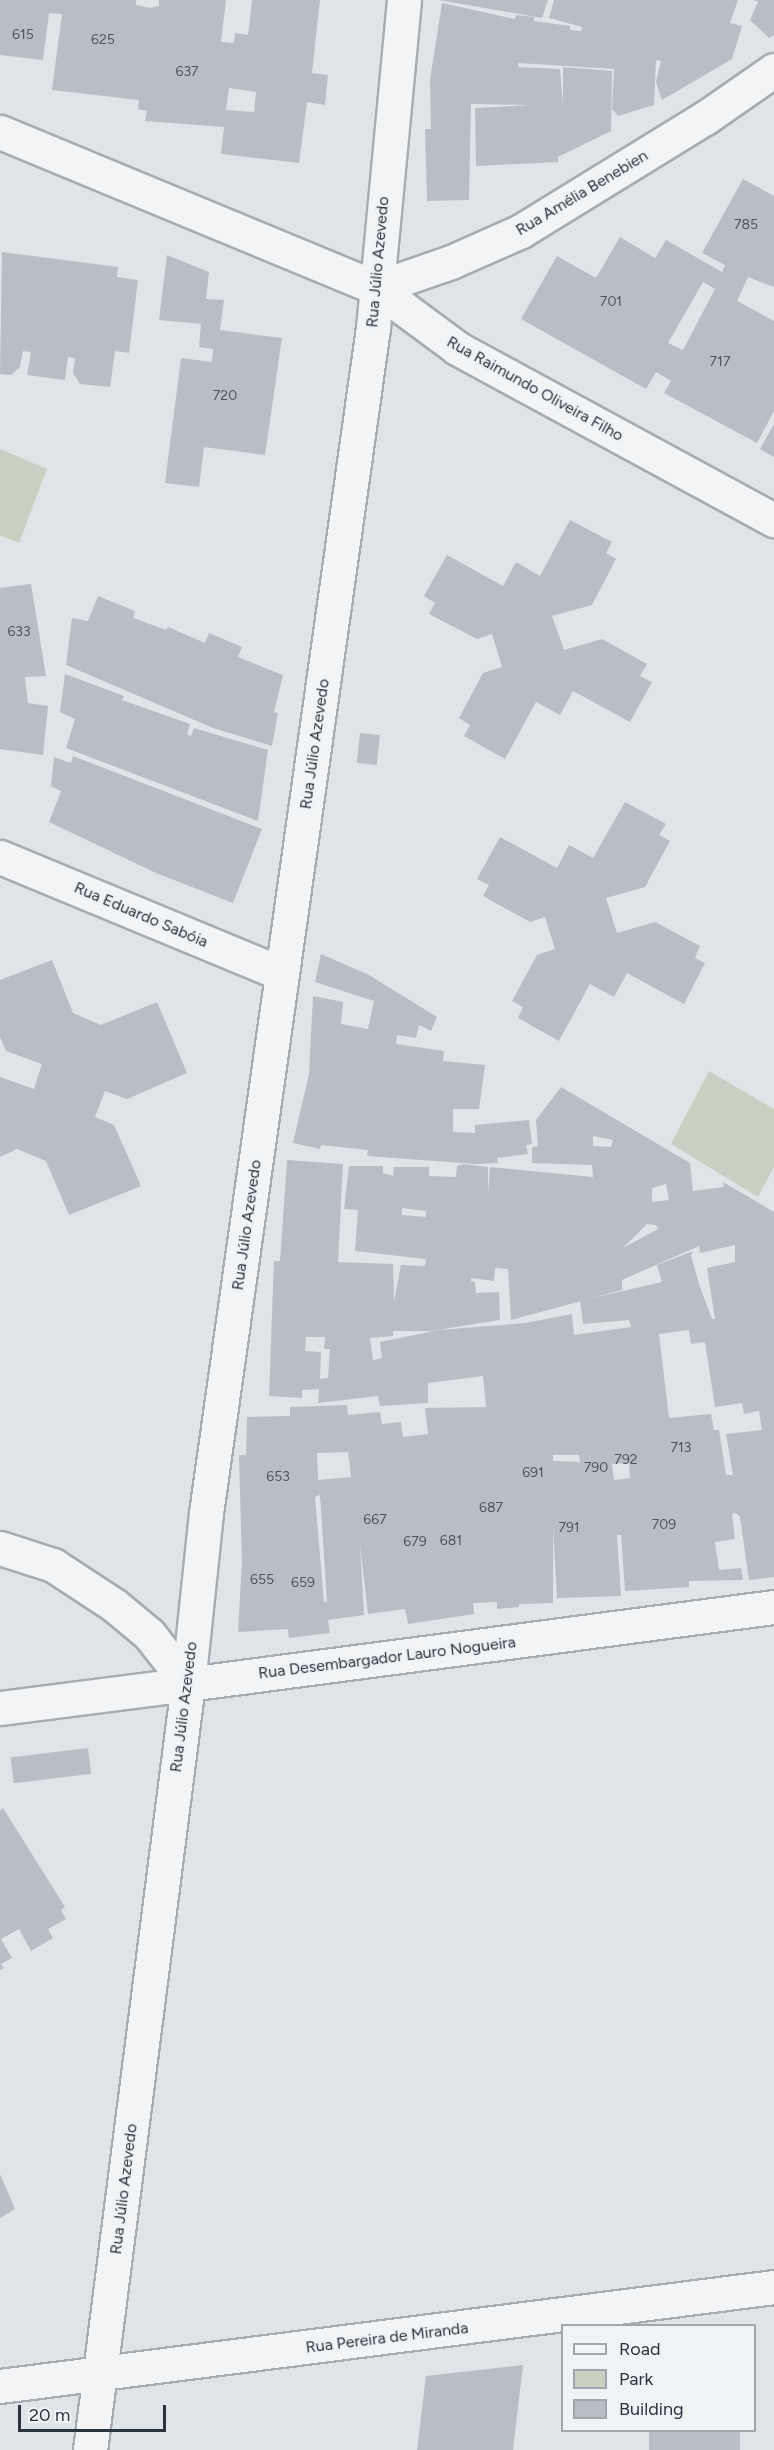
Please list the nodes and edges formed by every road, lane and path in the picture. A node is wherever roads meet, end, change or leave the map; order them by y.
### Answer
1 (404, 0) edge
2 (774, 70) edge
3 (0, 132) edge
4 (376, 288) junction
5 (774, 520) edge
6 (0, 857) edge
7 (282, 974) junction
8 (0, 1548) edge
9 (774, 1607) edge
10 (188, 1683) junction
11 (0, 1708) edge
12 (774, 2287) edge
13 (101, 2375) junction
14 (0, 2386) edge
15 (90, 2450) edge

1 - 4 street, Rua Júlio Azevedo
2 - 4 street, Rua Amélia Benebien
3 - 4 street, Rua Raimundo Oliveira Filho
4 - 5 street, Rua Raimundo Oliveira Filho
4 - 7 street, Rua Júlio Azevedo
6 - 7 street, Rua Eduardo Sabóia
7 - 10 street, Rua Júlio Azevedo
8 - 10 street
9 - 10 street, Rua Desembargador Lauro Nogueira
10 - 11 street, Rua Desembargador Lauro Nogueira
10 - 13 street, Rua Júlio Azevedo
12 - 13 street, Rua Pereira de Miranda
13 - 14 street, Rua Pereira de Miranda
13 - 15 street, Rua Júlio Azevedo

